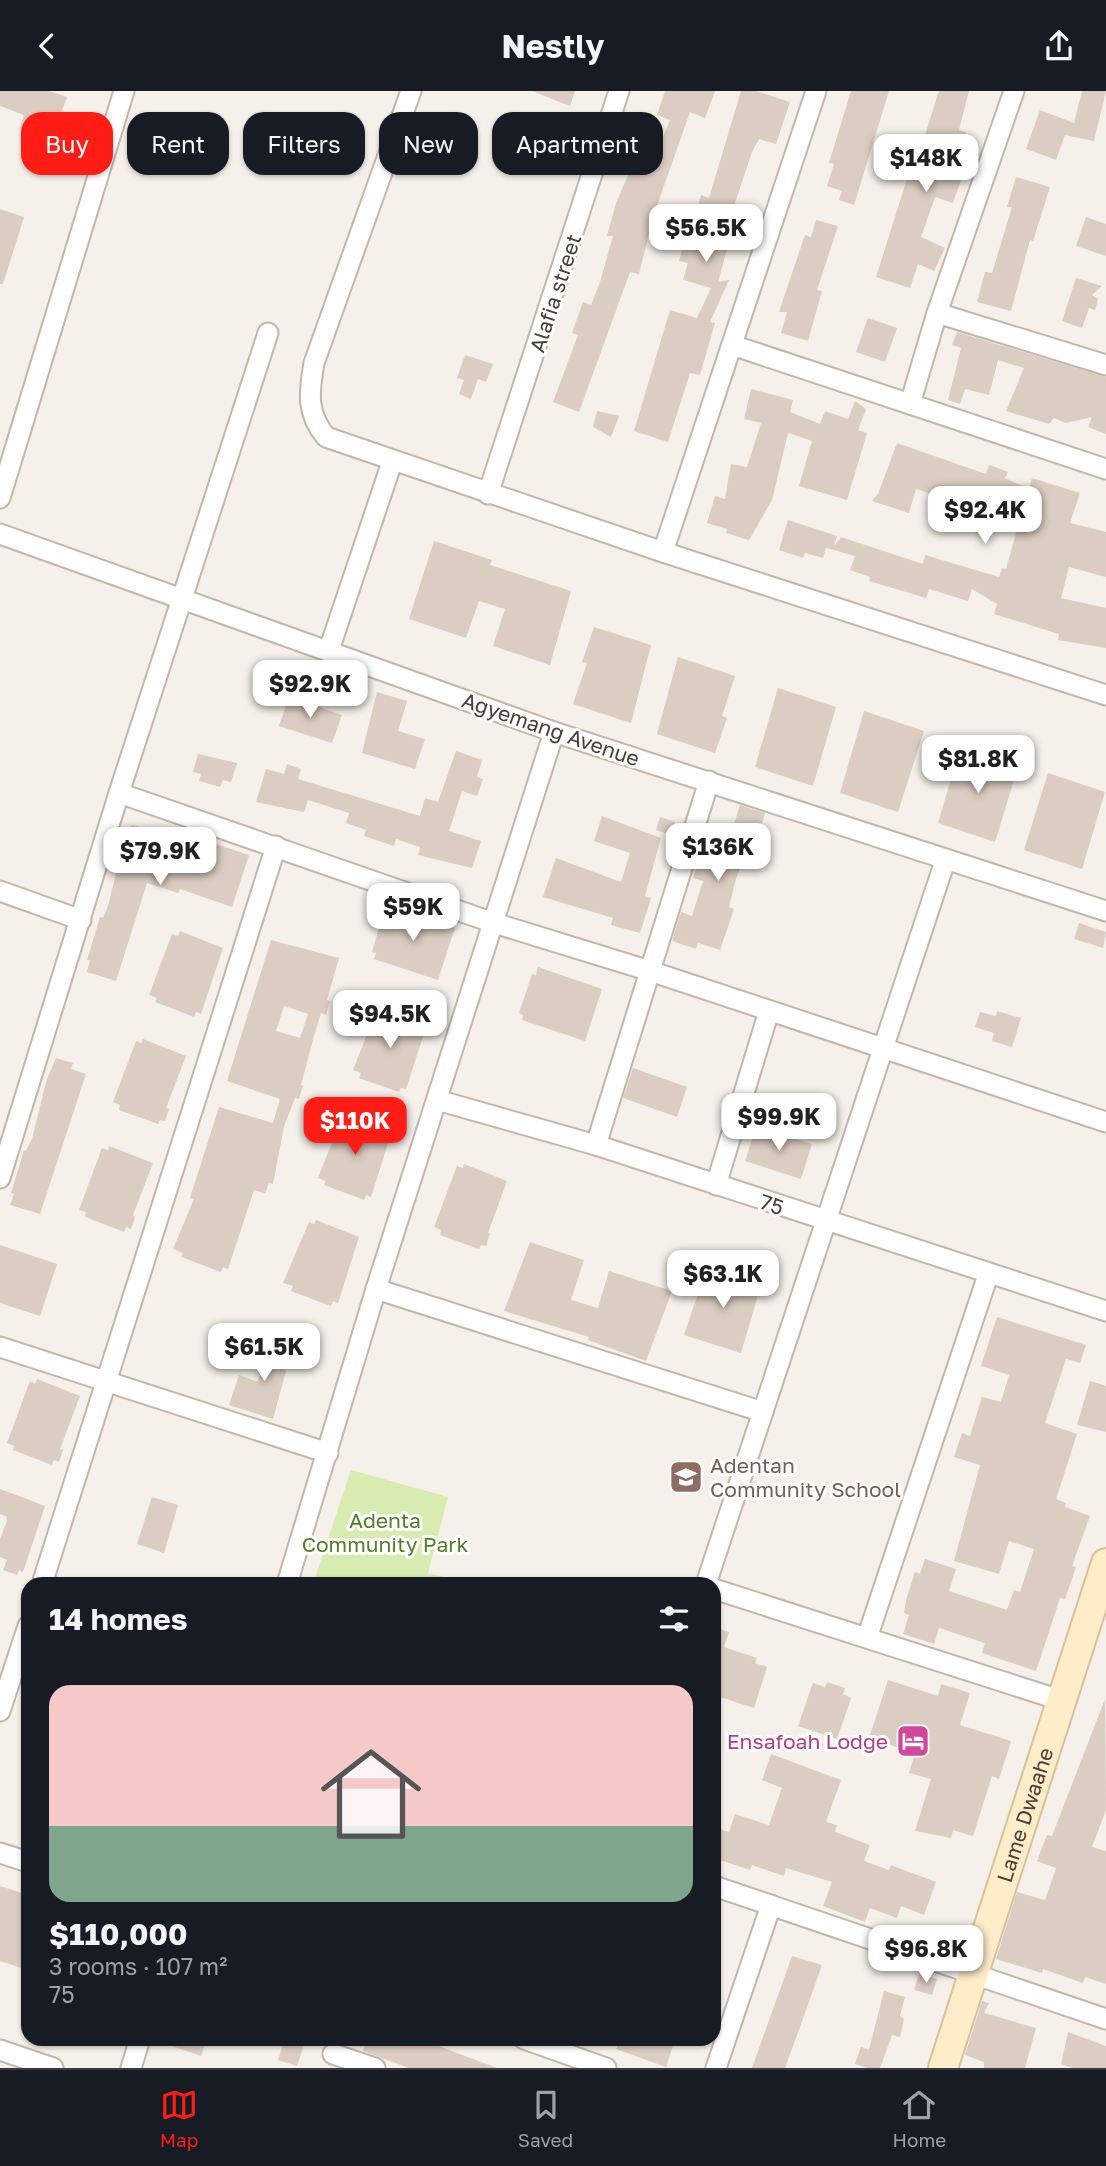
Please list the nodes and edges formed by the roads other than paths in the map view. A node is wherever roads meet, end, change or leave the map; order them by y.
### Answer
1 (124, 91) edge
2 (411, 91) edge
3 (618, 91) edge
4 (817, 91) edge
5 (1014, 91) edge
6 (937, 313) junction
7 (268, 333) dead end
8 (732, 345) junction
9 (1106, 365) edge
10 (910, 404) junction
11 (392, 462) junction
12 (1106, 469) edge
13 (488, 494) junction
14 (0, 498) edge
15 (0, 534) edge
16 (663, 552) junction
17 (181, 600) junction
18 (329, 650) junction
19 (1106, 695) edge
20 (554, 732) junction
21 (709, 781) junction
22 (119, 793) junction
23 (276, 846) junction
24 (945, 861) junction
25 (0, 891) edge
26 (1106, 911) edge
27 (81, 920) junction
28 (494, 923) junction
29 (650, 971) junction
30 (769, 1011) junction
31 (883, 1049) junction
32 (437, 1100) junction
33 (1106, 1122) edge
34 (596, 1145) junction
35 (0, 1178) edge
36 (716, 1185) junction
37 (826, 1222) junction
38 (988, 1275) junction
39 (376, 1289) junction
40 (1106, 1311) edge
41 (0, 1347) edge
42 (108, 1382) junction
43 (762, 1412) junction
44 (328, 1453) junction
45 (1106, 1563) edge
46 (44, 1577) edge
47 (289, 1577) edge
48 (708, 1577) edge
49 (721, 1591) edge
50 (867, 1638) junction
51 (21, 1647) edge
52 (1060, 1700) junction
53 (0, 1711) edge
54 (0, 1853) edge
55 (21, 1860) edge
56 (721, 1888) edge
57 (771, 1905) junction
58 (975, 1973) junction
59 (1106, 2019) edge
60 (138, 2046) edge
61 (544, 2046) edge
62 (0, 2050) edge
63 (333, 2054) edge
64 (53, 2068) edge
65 (131, 2068) edge
66 (375, 2068) edge
67 (606, 2068) edge
68 (716, 2068) edge
69 (943, 2068) edge

1 - 14 street
2 - 11 street
3 - 13 street, Alafia street
4 - 8 street
5 - 6 street
6 - 9 street
6 - 10 street
7 - 17 street
8 - 10 street
8 - 16 street
10 - 12 street
11 - 13 street
11 - 18 street
13 - 16 street
15 - 17 street, Agyemang Avenue
16 - 19 street
17 - 18 street, Agyemang Avenue
17 - 22 street
18 - 20 street, Agyemang Avenue
20 - 21 street, Agyemang Avenue
20 - 28 street
21 - 24 street, Agyemang Avenue
21 - 29 street
22 - 23 street
22 - 27 street
23 - 28 street
23 - 42 street
24 - 26 street, Agyemang Avenue
24 - 31 street
25 - 27 street
27 - 35 street
28 - 29 street
28 - 32 street
29 - 30 street
29 - 34 street
30 - 31 street
30 - 36 street
31 - 33 street
31 - 37 street
32 - 34 street, 75
32 - 39 street
34 - 36 street, 75
36 - 37 street, 75
37 - 38 street, 75
37 - 43 street
38 - 40 street, 75
38 - 50 street
39 - 43 street
39 - 44 street
41 - 42 street
42 - 44 street
42 - 46 street
43 - 48 street
44 - 47 street
45 - 52 street, Lame Dwaahe
49 - 50 street
50 - 52 street
51 - 53 street
52 - 58 street, Lame Dwaahe
54 - 55 street
56 - 57 street
57 - 58 street
57 - 68 street
58 - 59 street
58 - 69 street, Lame Dwaahe
60 - 65 street
61 - 67 street
62 - 64 street
63 - 66 street

